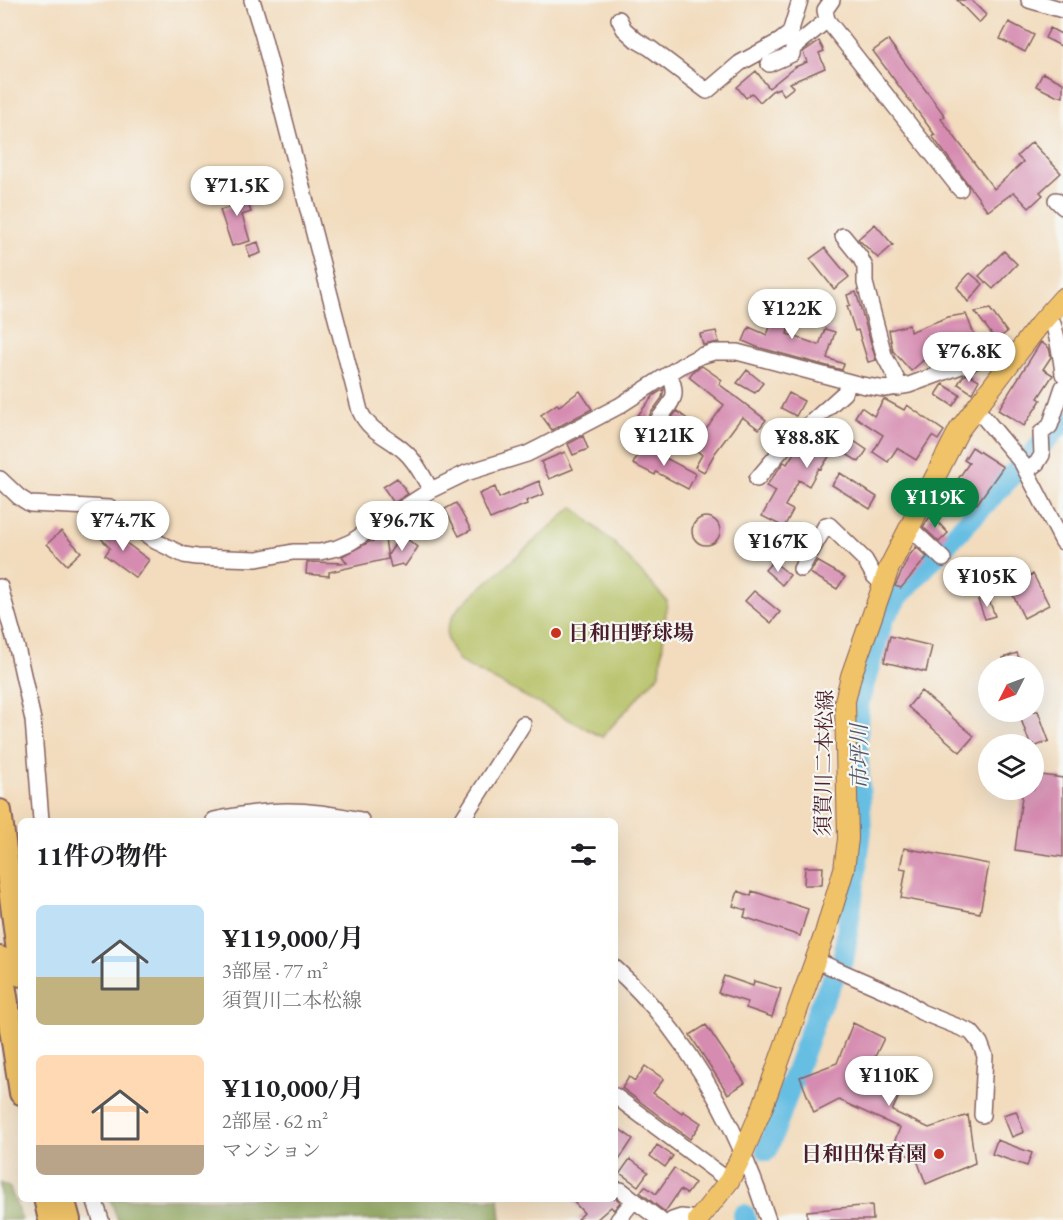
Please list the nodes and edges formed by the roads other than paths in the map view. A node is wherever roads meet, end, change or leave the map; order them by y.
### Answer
1 (252, 0) edge
2 (800, 0) edge
3 (832, 0) edge
4 (1029, 0) edge
5 (1063, 10) edge
6 (619, 19) dead end
7 (826, 21) junction
8 (769, 64) dead end
9 (960, 189) dead end
10 (843, 236) dead end
11 (1063, 298) edge
12 (1048, 314) junction
13 (1015, 356) junction
14 (669, 374) junction
15 (1063, 374) edge
16 (850, 382) junction
17 (1063, 387) edge
18 (898, 388) junction
19 (976, 408) junction
20 (658, 420) dead end
21 (1026, 471) junction
22 (0, 479) edge
23 (757, 479) dead end
24 (430, 490) junction
25 (909, 527) junction
26 (1063, 542) edge
27 (943, 559) dead end
28 (801, 569) dead end
29 (882, 585) junction
30 (0, 587) edge
31 (523, 724) dead end
32 (0, 811) edge
33 (42, 818) edge
34 (224, 818) edge
35 (348, 818) edge
36 (463, 818) edge
37 (18, 952) edge
38 (0, 958) edge
39 (815, 960) junction
40 (618, 971) edge
41 (18, 1074) edge
42 (618, 1098) edge
43 (982, 1115) dead end
44 (742, 1155) junction
45 (729, 1181) junction
46 (621, 1190) dead end
47 (634, 1200) junction
48 (46, 1202) edge
49 (64, 1202) edge
50 (95, 1202) edge
51 (704, 1217) edge
52 (50, 1220) edge
53 (69, 1220) edge
54 (101, 1220) edge
55 (618, 1220) edge
56 (660, 1220) edge
57 (672, 1220) edge
58 (768, 1220) edge

1 - 24 street
2 - 6 street
3 - 7 street
4 - 5 street
7 - 8 street
7 - 9 street
10 - 18 street
11 - 12 main road, 須賀川二本松線
12 - 13 main road, 須賀川二本松線
12 - 15 street
13 - 18 street
13 - 19 main road, 須賀川二本松線
14 - 16 street
14 - 20 street
14 - 24 street
16 - 18 street
16 - 23 street
17 - 21 street
19 - 21 street
19 - 25 main road, 須賀川二本松線
21 - 26 street
22 - 24 street
25 - 27 street
25 - 29 main road, 須賀川二本松線
28 - 29 street
29 - 39 main road, 須賀川二本松線
30 - 33 street
31 - 36 street
32 - 37 highway
34 - 35 street
38 - 41 highway
39 - 43 street
39 - 44 main road, 須賀川二本松線
40 - 44 street
42 - 45 street
44 - 45 main road, 須賀川二本松線
44 - 58 street
45 - 51 main road, 須賀川二本松線
46 - 47 street
47 - 55 street
47 - 56 street
48 - 52 highway
49 - 53 highway
50 - 54 street
51 - 57 street

